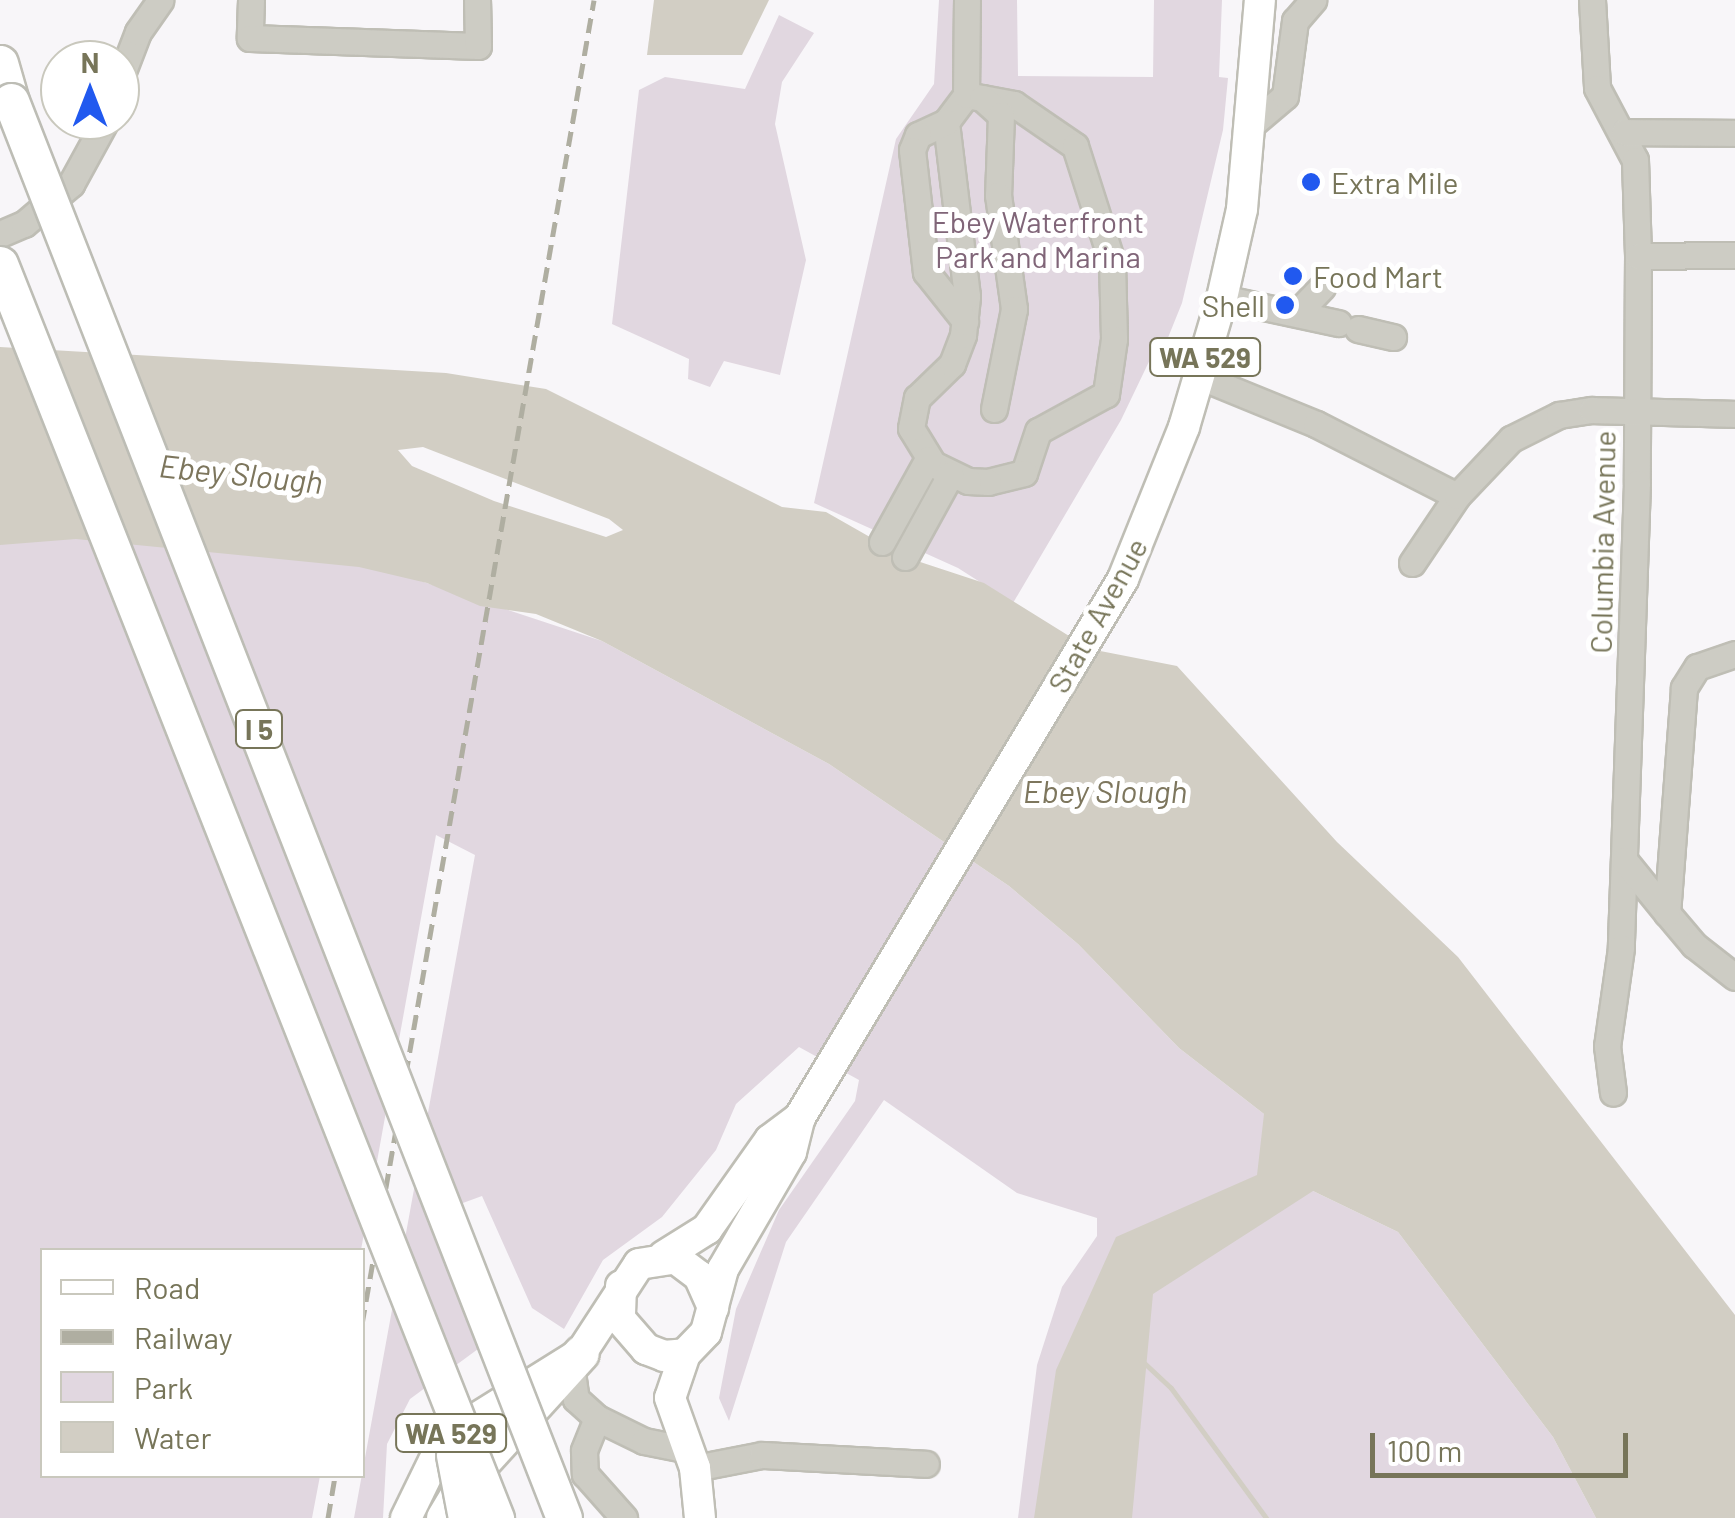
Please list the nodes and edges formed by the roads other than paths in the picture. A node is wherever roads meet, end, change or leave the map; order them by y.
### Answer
1 (160, 0) edge
2 (250, 0) edge
3 (477, 0) edge
4 (966, 0) edge
5 (1260, 0) edge
6 (1312, 0) edge
7 (1592, 0) edge
8 (135, 40) edge
9 (0, 64) edge
10 (974, 97) junction
11 (946, 122) junction
12 (1252, 124) junction
13 (1624, 132) junction
14 (1735, 133) edge
15 (95, 140) edge
16 (0, 234) edge
17 (1735, 255) edge
18 (1638, 256) junction
19 (0, 264) edge
20 (1322, 287) dead end
21 (1222, 298) junction
22 (1297, 313) junction
23 (966, 321) junction
24 (1393, 338) dead end
25 (1201, 376) junction
26 (994, 409) dead end
27 (1735, 414) edge
28 (1638, 415) junction
29 (928, 459) junction
30 (950, 475) junction
31 (1457, 496) junction
32 (882, 542) dead end
33 (905, 557) dead end
34 (1412, 563) dead end
35 (1735, 654) edge
36 (1624, 860) junction
37 (1667, 912) junction
38 (1735, 977) edge
39 (1613, 1093) dead end
40 (800, 1117) junction
41 (664, 1256) junction
42 (621, 1286) junction
43 (714, 1308) junction
44 (685, 1354) junction
45 (506, 1356) junction
46 (576, 1360) junction
47 (440, 1380) junction
48 (597, 1418) junction
49 (692, 1459) junction
50 (926, 1464) dead end
51 (406, 1518) edge
52 (444, 1518) edge
53 (466, 1518) edge
54 (496, 1518) edge
55 (564, 1518) edge
56 (578, 1518) edge
57 (624, 1518) edge
58 (700, 1518) edge

1 - 8 street
2 - 3 street
4 - 10 street
5 - 12 main road, State Avenue / WA 529
6 - 12 street
7 - 13 street, Columbia Avenue
9 - 45 highway, I 5, bridge
10 - 11 street
10 - 26 street
10 - 30 street
11 - 23 street
11 - 23 street
12 - 21 main road, State Avenue / WA 529
13 - 14 street
13 - 18 street, Columbia Avenue
15 - 16 street
17 - 18 street
18 - 28 street, Columbia Avenue
19 - 47 highway, I 5, bridge
20 - 22 street
21 - 22 street
21 - 25 main road, State Avenue / WA 529
22 - 24 street
23 - 29 street
25 - 31 street
25 - 40 main road, State Avenue / WA 529
27 - 28 street
28 - 31 street
28 - 36 street, Columbia Avenue
29 - 30 street
29 - 32 street
30 - 33 street
31 - 34 street
35 - 37 street
36 - 37 street
36 - 39 street, Columbia Avenue
37 - 38 street
40 - 41 main road, State Avenue
40 - 43 main road, State Avenue
41 - 42 main road
41 - 43 main road
42 - 44 main road
42 - 46 main road
43 - 44 main road
44 - 49 main road
45 - 55 highway, I 5, bridge
45 - 56 highway, bridge
46 - 48 street
46 - 51 main road, WA 529
46 - 52 highway
47 - 53 highway, bridge
47 - 54 highway, I 5, bridge
48 - 49 street
48 - 57 street
49 - 50 street
49 - 58 main road

